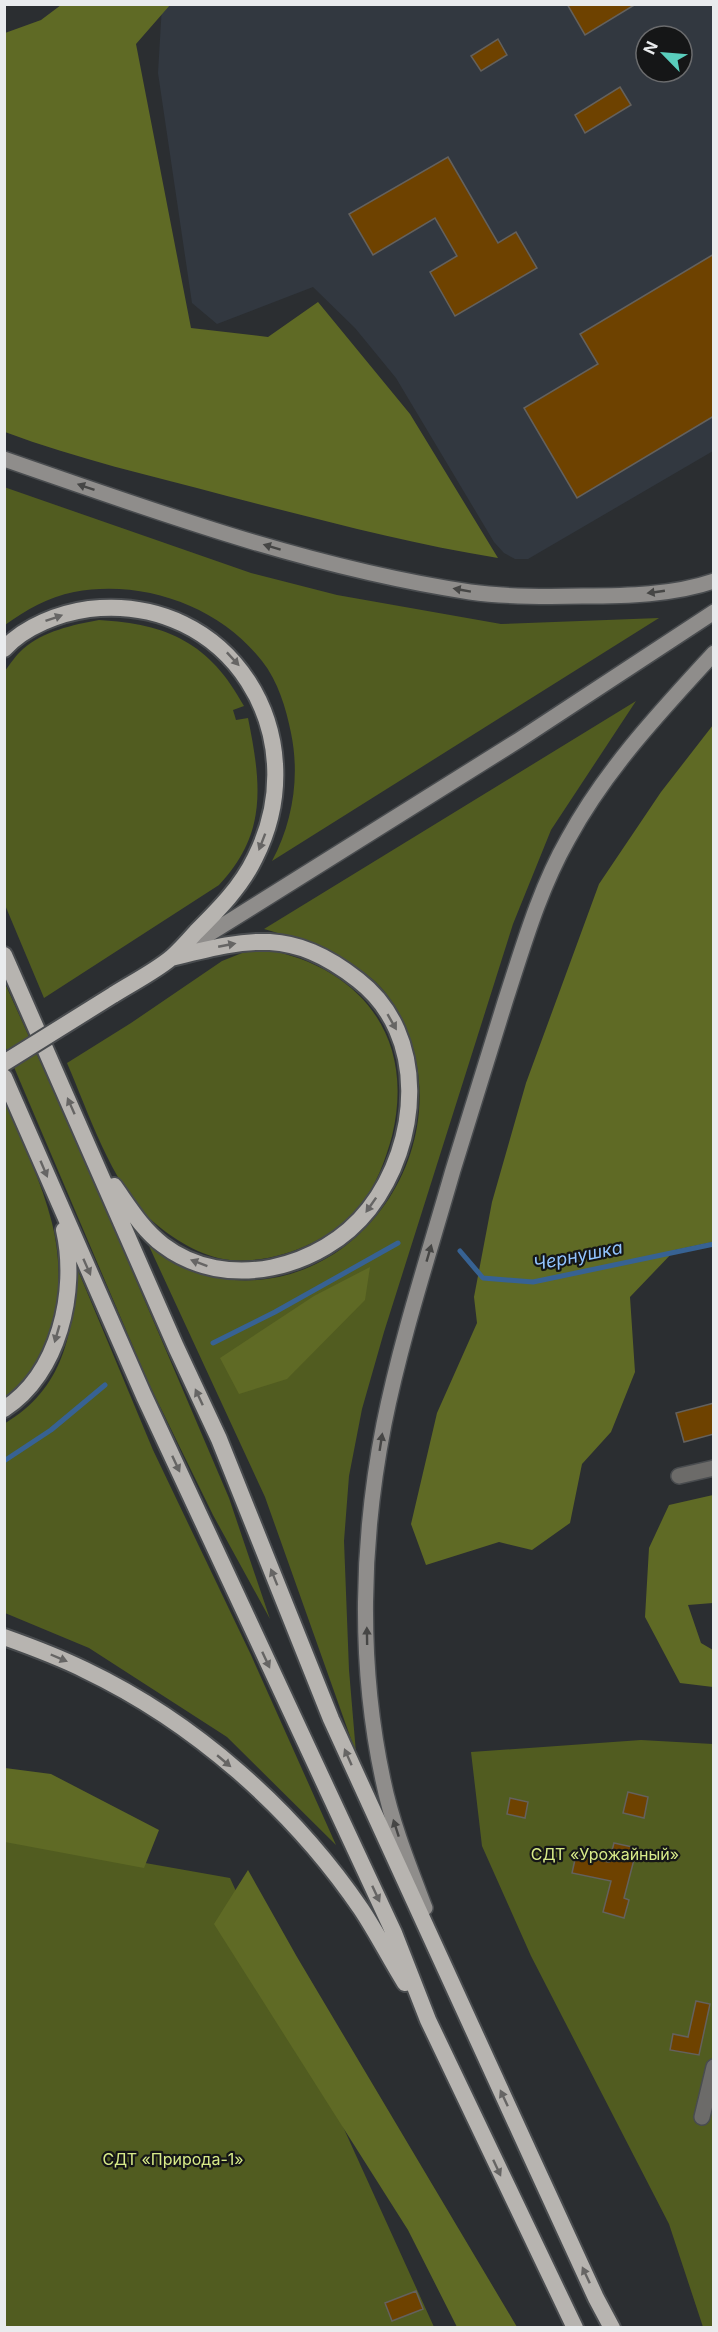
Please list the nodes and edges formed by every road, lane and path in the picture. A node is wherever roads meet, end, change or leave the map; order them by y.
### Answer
1 (4, 459) edge
2 (714, 581) edge
3 (714, 612) edge
4 (4, 649) edge
5 (714, 654) edge
6 (4, 956) edge
7 (171, 958) junction
8 (4, 1062) edge
9 (4, 1077) edge
10 (94, 1159) junction
11 (55, 1194) junction
12 (4, 1409) edge
13 (714, 1468) edge
14 (680, 1476) dead end
15 (4, 1637) edge
16 (459, 2001) junction
17 (428, 2020) junction
18 (714, 2067) edge
19 (702, 2117) dead end
20 (575, 2328) edge
21 (612, 2328) edge

2 -> 1 main road
3 - 7 main road
4 -> 7 highway
16 -> 5 main road
10 -> 6 highway
7 - 8 highway, bridge
7 -> 10 highway
9 -> 11 highway
16 -> 10 highway
11 -> 12 highway
11 -> 17 highway
13 - 14 street
15 -> 17 highway
21 -> 16 highway
17 -> 20 highway
18 - 19 street

